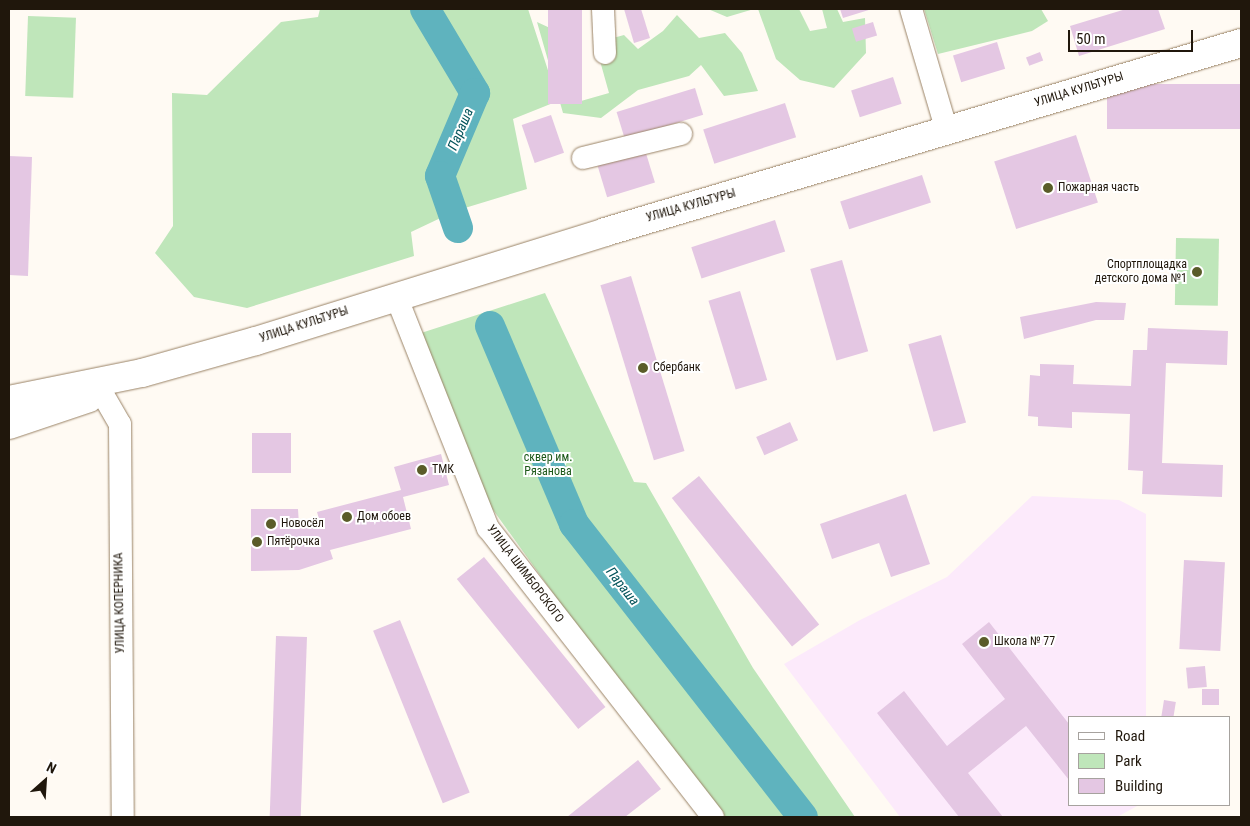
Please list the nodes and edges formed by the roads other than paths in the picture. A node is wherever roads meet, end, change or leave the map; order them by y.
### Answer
1 (602, 9) edge
2 (911, 9) edge
3 (1241, 43) edge
4 (605, 53) dead end
5 (947, 130) junction
6 (681, 134) dead end
7 (583, 158) dead end
8 (396, 296) junction
9 (142, 373) junction
10 (102, 393) junction
11 (9, 400) edge
12 (9, 425) edge
13 (123, 817) edge
14 (714, 817) edge

1 - 4 street
2 - 5 street
3 - 5 main road, УЛИЦА КУЛЬТУРЫ
5 - 8 main road, УЛИЦА КУЛЬТУРЫ
6 - 7 street
8 - 9 main road, УЛИЦА КУЛЬТУРЫ
8 - 14 street, УЛИЦА ШИМБОРСКОГО
9 - 10 main road, УЛИЦА КУЛЬТУРЫ
9 - 11 main road, УЛИЦА КУЛЬТУРЫ
10 - 12 main road, УЛИЦА КУЛЬТУРЫ
10 - 13 street, УЛИЦА КОПЕРНИКА

